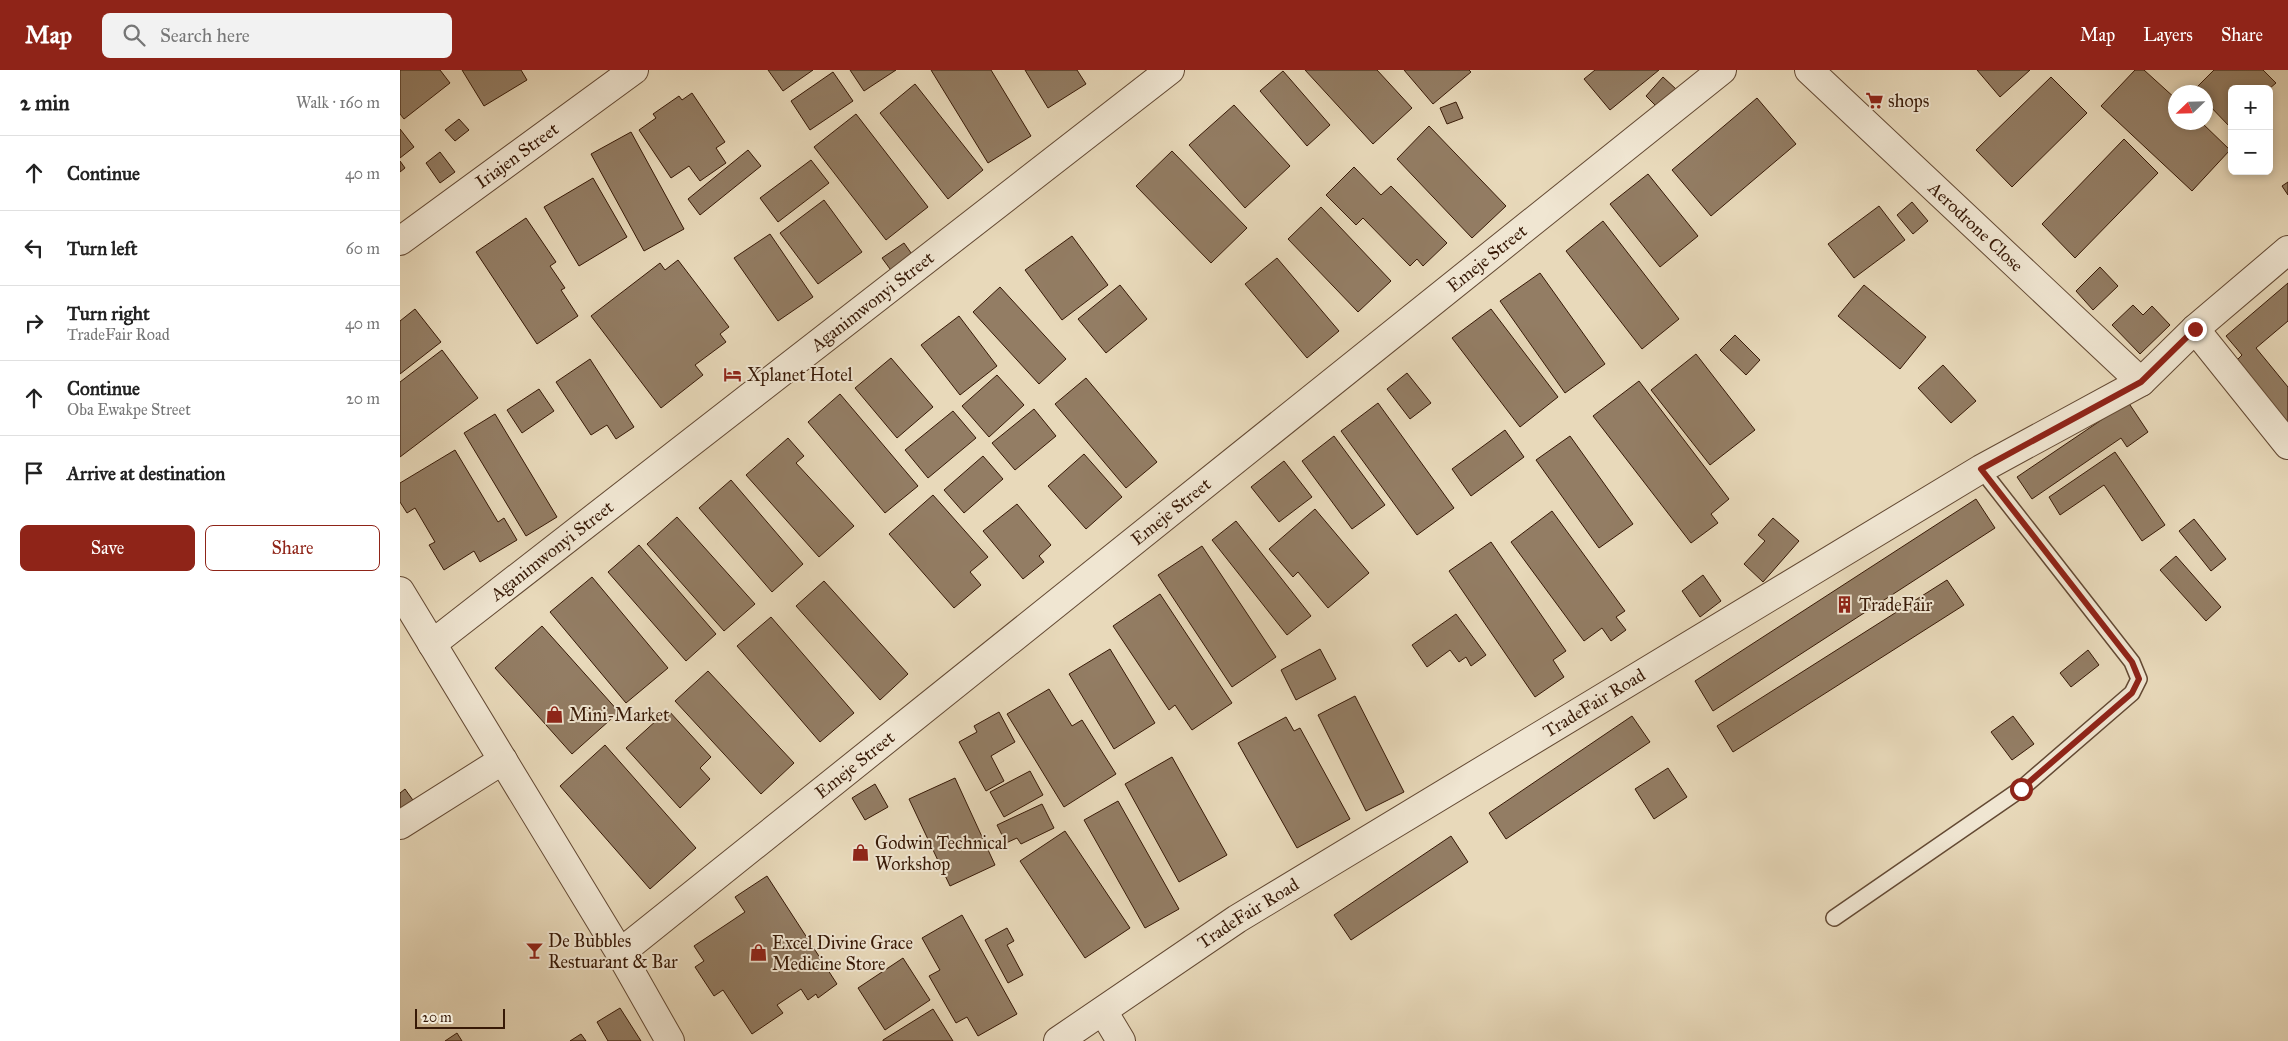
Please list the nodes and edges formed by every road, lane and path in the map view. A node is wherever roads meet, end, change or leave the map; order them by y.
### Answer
1 (634, 70) edge
2 (1170, 70) edge
3 (1722, 70) edge
4 (1810, 70) edge
5 (400, 241) edge
6 (2288, 250) edge
7 (2195, 329) junction
8 (2141, 382) junction
9 (2288, 445) edge
10 (1981, 469) junction
11 (400, 591) edge
12 (432, 644) junction
13 (503, 760) junction
14 (400, 825) edge
15 (1834, 918) dead end
16 (620, 954) junction
17 (1103, 1011) junction
18 (670, 1041) edge
19 (1058, 1041) edge
20 (1121, 1041) edge

1 - 5 street, Iriajen Street
2 - 12 street, Aganimwonyi Street
3 - 16 street, Emeje Street
4 - 8 street, Aerodrone Close
6 - 7 street, TradeFair Road
7 - 8 street, TradeFair Road
7 - 9 street
8 - 10 street, TradeFair Road
10 - 15 lane
10 - 17 street, TradeFair Road
11 - 12 street
12 - 13 street
13 - 14 street
13 - 16 street
16 - 18 street
17 - 19 street, TradeFair Road
17 - 20 street

